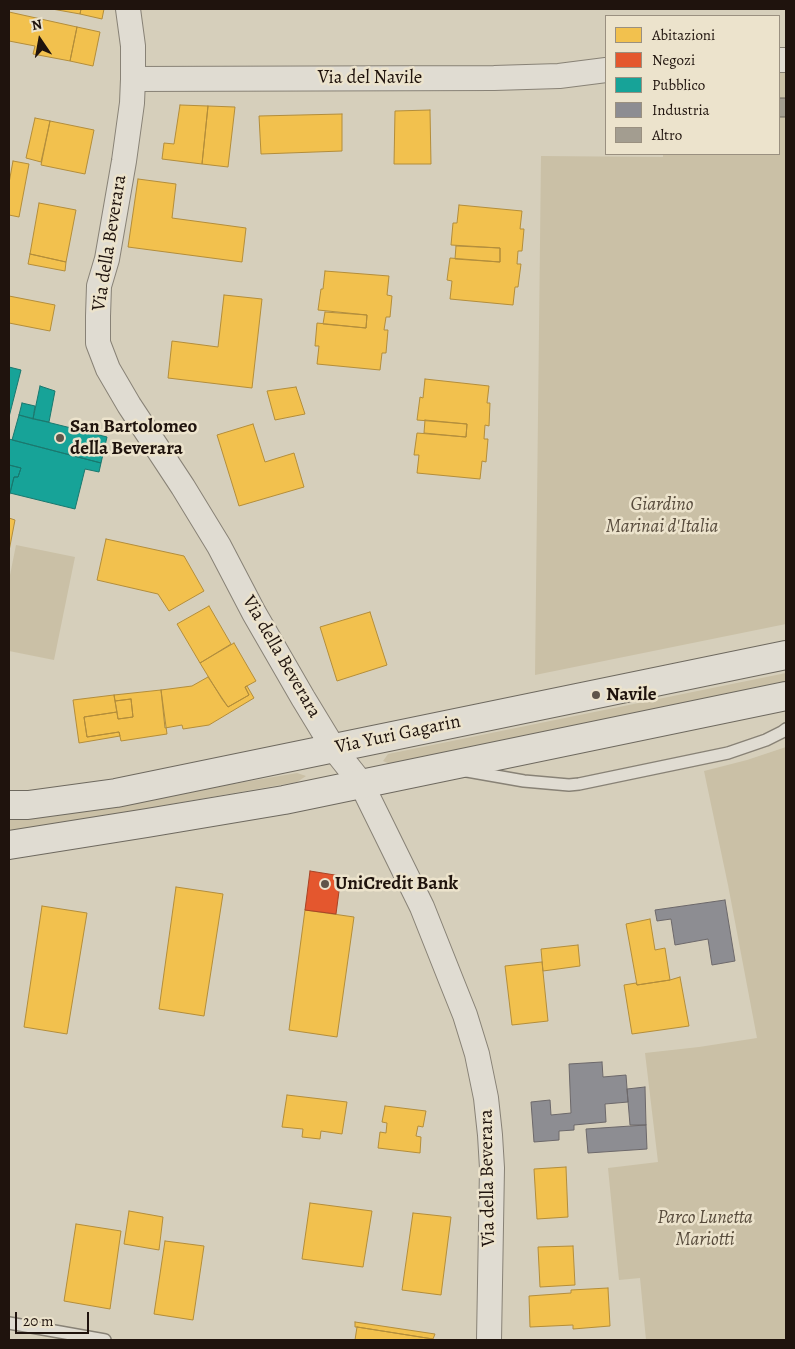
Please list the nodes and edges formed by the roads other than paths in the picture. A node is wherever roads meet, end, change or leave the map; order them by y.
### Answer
1 (128, 9) edge
2 (605, 70) edge
3 (133, 79) junction
4 (786, 655) edge
5 (786, 696) edge
6 (786, 729) edge
7 (334, 749) junction
8 (443, 766) junction
9 (361, 783) junction
10 (9, 806) edge
11 (9, 845) edge
12 (9, 1323) edge
13 (105, 1340) edge
14 (489, 1340) edge

1 - 3 street, Via della Beverara
2 - 3 street, Via del Navile
3 - 7 street, Via della Beverara
4 - 7 main road, Via Yuri Gagarin
5 - 8 main road, Via Yuri Gagarin
6 - 8 lane
7 - 9 street, Via della Beverara
7 - 10 main road, Via Yuri Gagarin
8 - 9 main road, Via Yuri Gagarin
9 - 11 main road, Via Yuri Gagarin
9 - 14 street, Via della Beverara
12 - 13 lane

